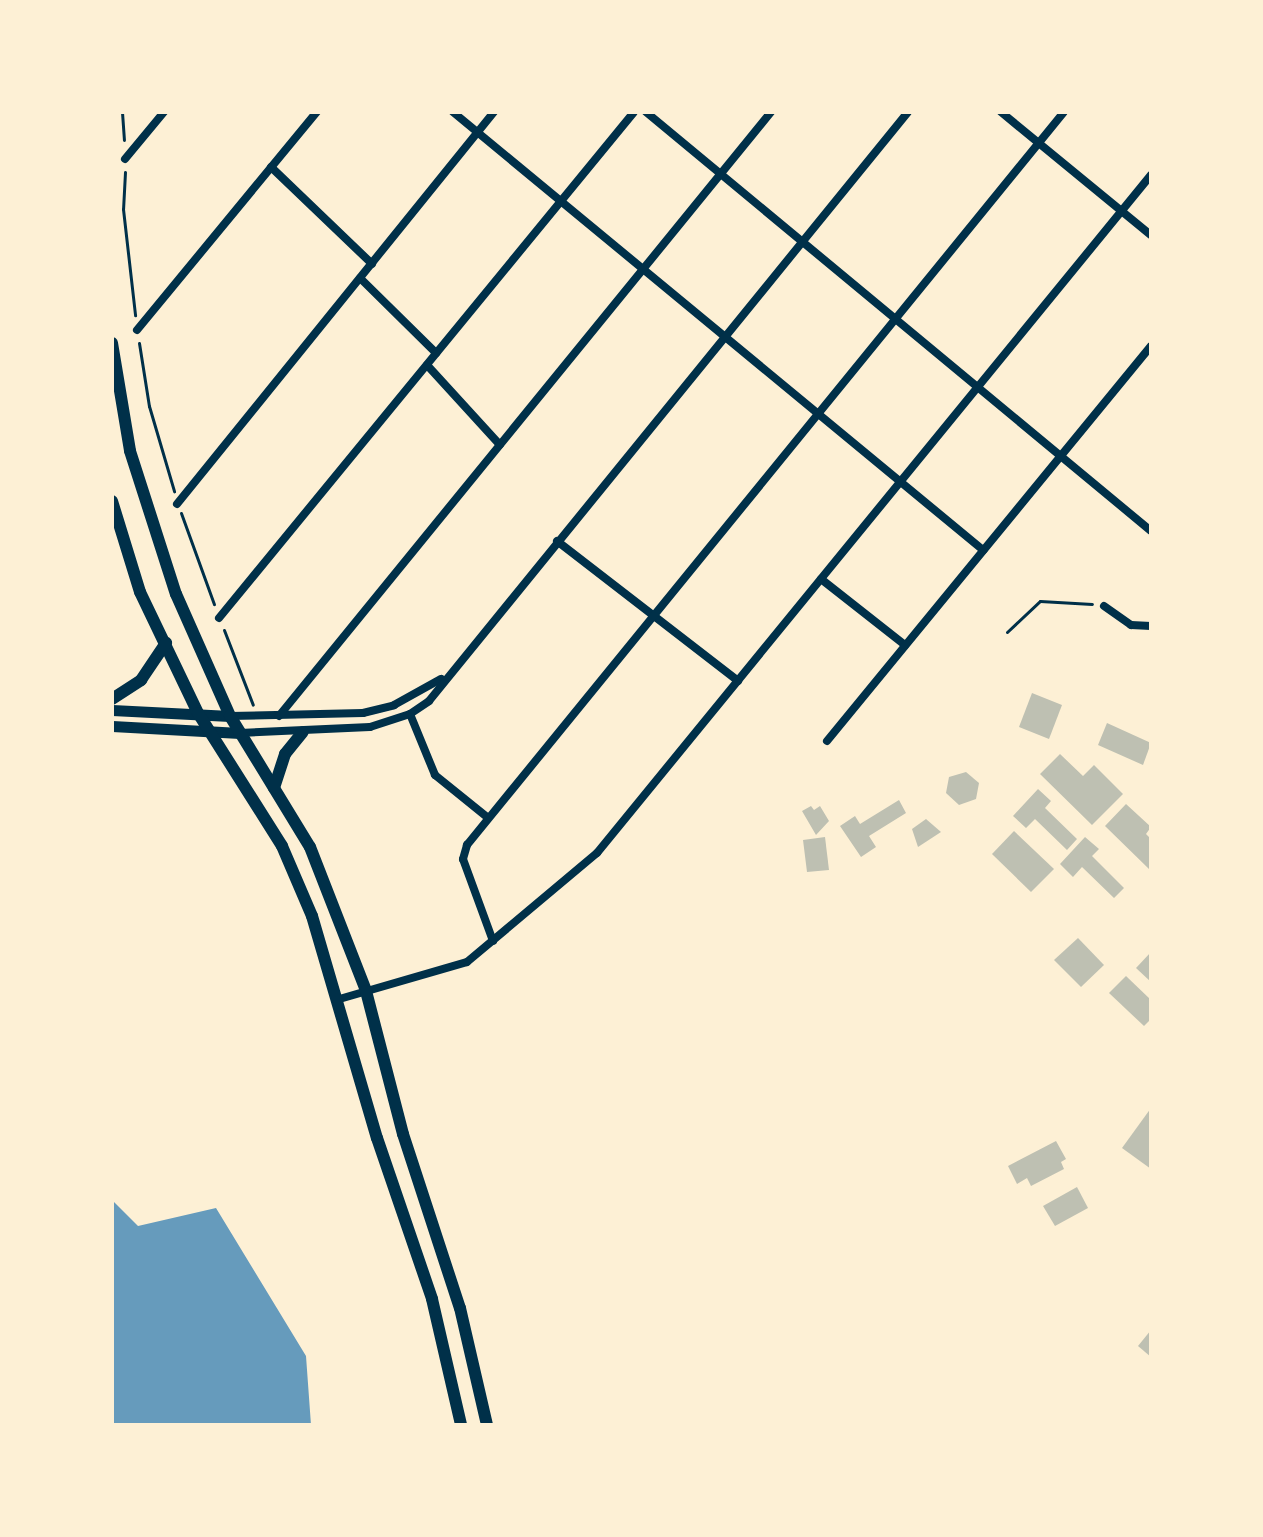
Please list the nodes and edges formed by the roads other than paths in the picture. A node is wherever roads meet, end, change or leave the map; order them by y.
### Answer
1 (164, 112) edge
2 (317, 112) edge
3 (453, 112) edge
4 (494, 112) edge
5 (634, 112) edge
6 (646, 112) edge
7 (771, 112) edge
8 (908, 112) edge
9 (1001, 112) edge
10 (1064, 112) edge
11 (478, 132) junction
12 (1039, 143) junction
13 (125, 159) road end
14 (271, 167) junction
15 (721, 174) junction
16 (1151, 175) edge
17 (561, 201) junction
18 (1122, 211) junction
19 (1151, 235) edge
20 (802, 241) junction
21 (372, 264) junction
22 (644, 268) junction
23 (360, 278) junction
24 (894, 318) junction
25 (137, 330) road end
26 (726, 334) junction
27 (112, 343) edge
28 (1151, 346) edge
29 (436, 353) junction
30 (427, 365) junction
31 (978, 387) junction
32 (819, 412) junction
33 (500, 445) junction
34 (1061, 456) junction
35 (900, 482) junction
36 (112, 501) edge
37 (177, 504) road end
38 (1151, 531) edge
39 (557, 541) junction
40 (983, 550) junction
41 (821, 579) junction
42 (1104, 606) road end
43 (652, 617) junction
44 (219, 618) road end
45 (1151, 626) edge
46 (166, 643) junction
47 (905, 645) junction
48 (445, 677) junction
49 (738, 681) junction
50 (112, 699) edge
51 (112, 710) edge
52 (198, 713) junction
53 (410, 714) junction
54 (230, 716) junction
55 (279, 716) junction
56 (112, 726) edge
57 (303, 732) junction
58 (209, 733) junction
59 (240, 733) junction
60 (827, 741) dead end
61 (274, 788) junction
62 (487, 817) junction
63 (493, 941) junction
64 (366, 991) junction
65 (336, 1000) junction
66 (421, 1187) junction
67 (397, 1193) junction
68 (461, 1425) edge
69 (487, 1425) edge

1 - 13 street
2 - 14 street
3 - 11 street
4 - 11 street
5 - 17 street
6 - 15 street
7 - 15 street
8 - 20 street
9 - 12 street
10 - 12 street
11 - 17 street
11 - 21 street
12 - 18 street
12 - 24 street
14 - 21 street
14 - 25 street
15 - 20 street
15 - 22 street
16 - 18 street
17 - 22 street
17 - 29 street
18 - 19 street
18 - 31 street
20 - 24 street
20 - 26 street
21 - 23 street
22 - 26 street
22 - 33 street
23 - 29 street
23 - 37 street
24 - 31 street
24 - 32 street
26 - 32 street
26 - 39 street
27 - 54 main road
28 - 34 street
29 - 30 street
30 - 33 street
30 - 44 street
31 - 34 street
31 - 35 street
32 - 35 street
32 - 43 street
33 - 55 street
34 - 38 street
34 - 40 street
35 - 40 street
35 - 41 street
36 - 46 main road
39 - 43 street
39 - 48 street
40 - 47 street
41 - 47 street
41 - 49 street
42 - 45 street
43 - 49 street
43 - 62 street
46 - 50 main road
46 - 52 main road
47 - 60 street
48 - 53 street
48 - 55 street
49 - 63 street
51 - 52 street
52 - 54 street
52 - 58 main road
53 - 57 street
53 - 62 street
54 - 55 street
54 - 59 main road
56 - 58 street
57 - 59 street
57 - 61 main road
58 - 59 street
58 - 65 main road
59 - 61 main road
61 - 64 main road
62 - 63 street
63 - 64 street
64 - 65 street
64 - 66 main road
65 - 67 main road
66 - 67 main road
66 - 69 main road
67 - 68 main road

